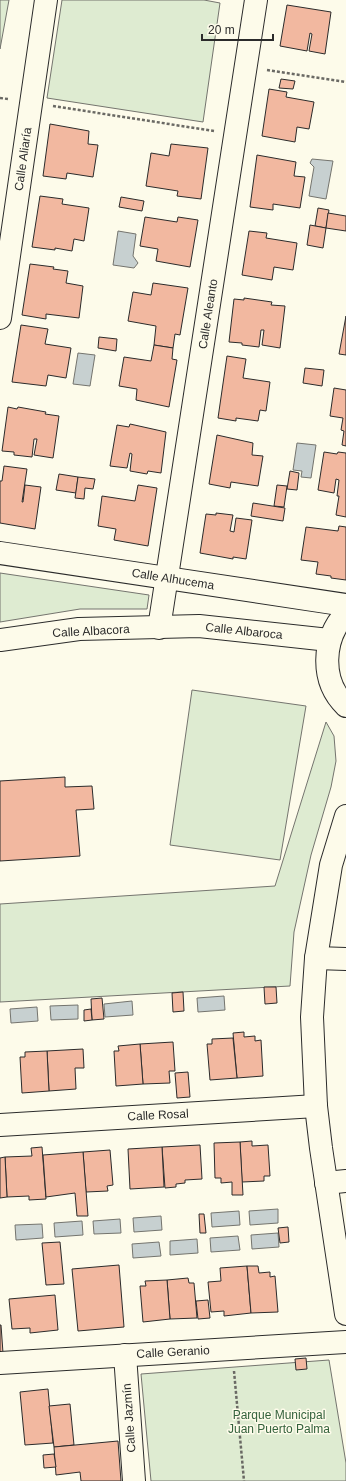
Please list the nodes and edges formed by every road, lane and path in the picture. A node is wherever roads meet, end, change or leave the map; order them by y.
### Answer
1 (46, 0) edge
2 (256, 0) edge
3 (246, 67) junction
4 (346, 82) edge
5 (0, 98) edge
6 (31, 102) junction
7 (236, 135) junction
8 (0, 318) edge
9 (0, 553) edge
10 (167, 579) junction
11 (346, 605) edge
12 (346, 613) edge
13 (158, 628) junction
14 (0, 640) edge
15 (329, 640) junction
16 (346, 706) edge
17 (346, 816) edge
18 (316, 958) junction
19 (346, 959) edge
20 (316, 1106) junction
21 (0, 1125) edge
22 (336, 1182) edge
23 (346, 1314) edge
24 (346, 1342) edge
25 (125, 1355) junction
26 (0, 1363) edge
27 (234, 1367) dead end
28 (134, 1481) edge
29 (244, 1481) edge

1 - 6 street, Calle Aliaría
2 - 3 street, Calle Aleanto
3 - 4 path
3 - 7 street, Calle Aleanto
5 - 6 path
6 - 7 path
6 - 8 street, Calle Aliaría
7 - 10 street, Calle Aleanto
9 - 10 street, Calle Alhucema
10 - 11 street, Calle Alhucema
10 - 13 street, Calle Aleanto
12 - 15 street
13 - 14 street, Calle Albacora
13 - 15 street, Calle Albaroca
15 - 16 street
17 - 18 street
18 - 19 street
18 - 20 street
20 - 21 street, Calle Rosal
20 - 22 street
22 - 23 street
24 - 25 street, Calle Geranio
25 - 26 street, Calle Geranio
25 - 28 street, Calle Jazmín
27 - 29 path

